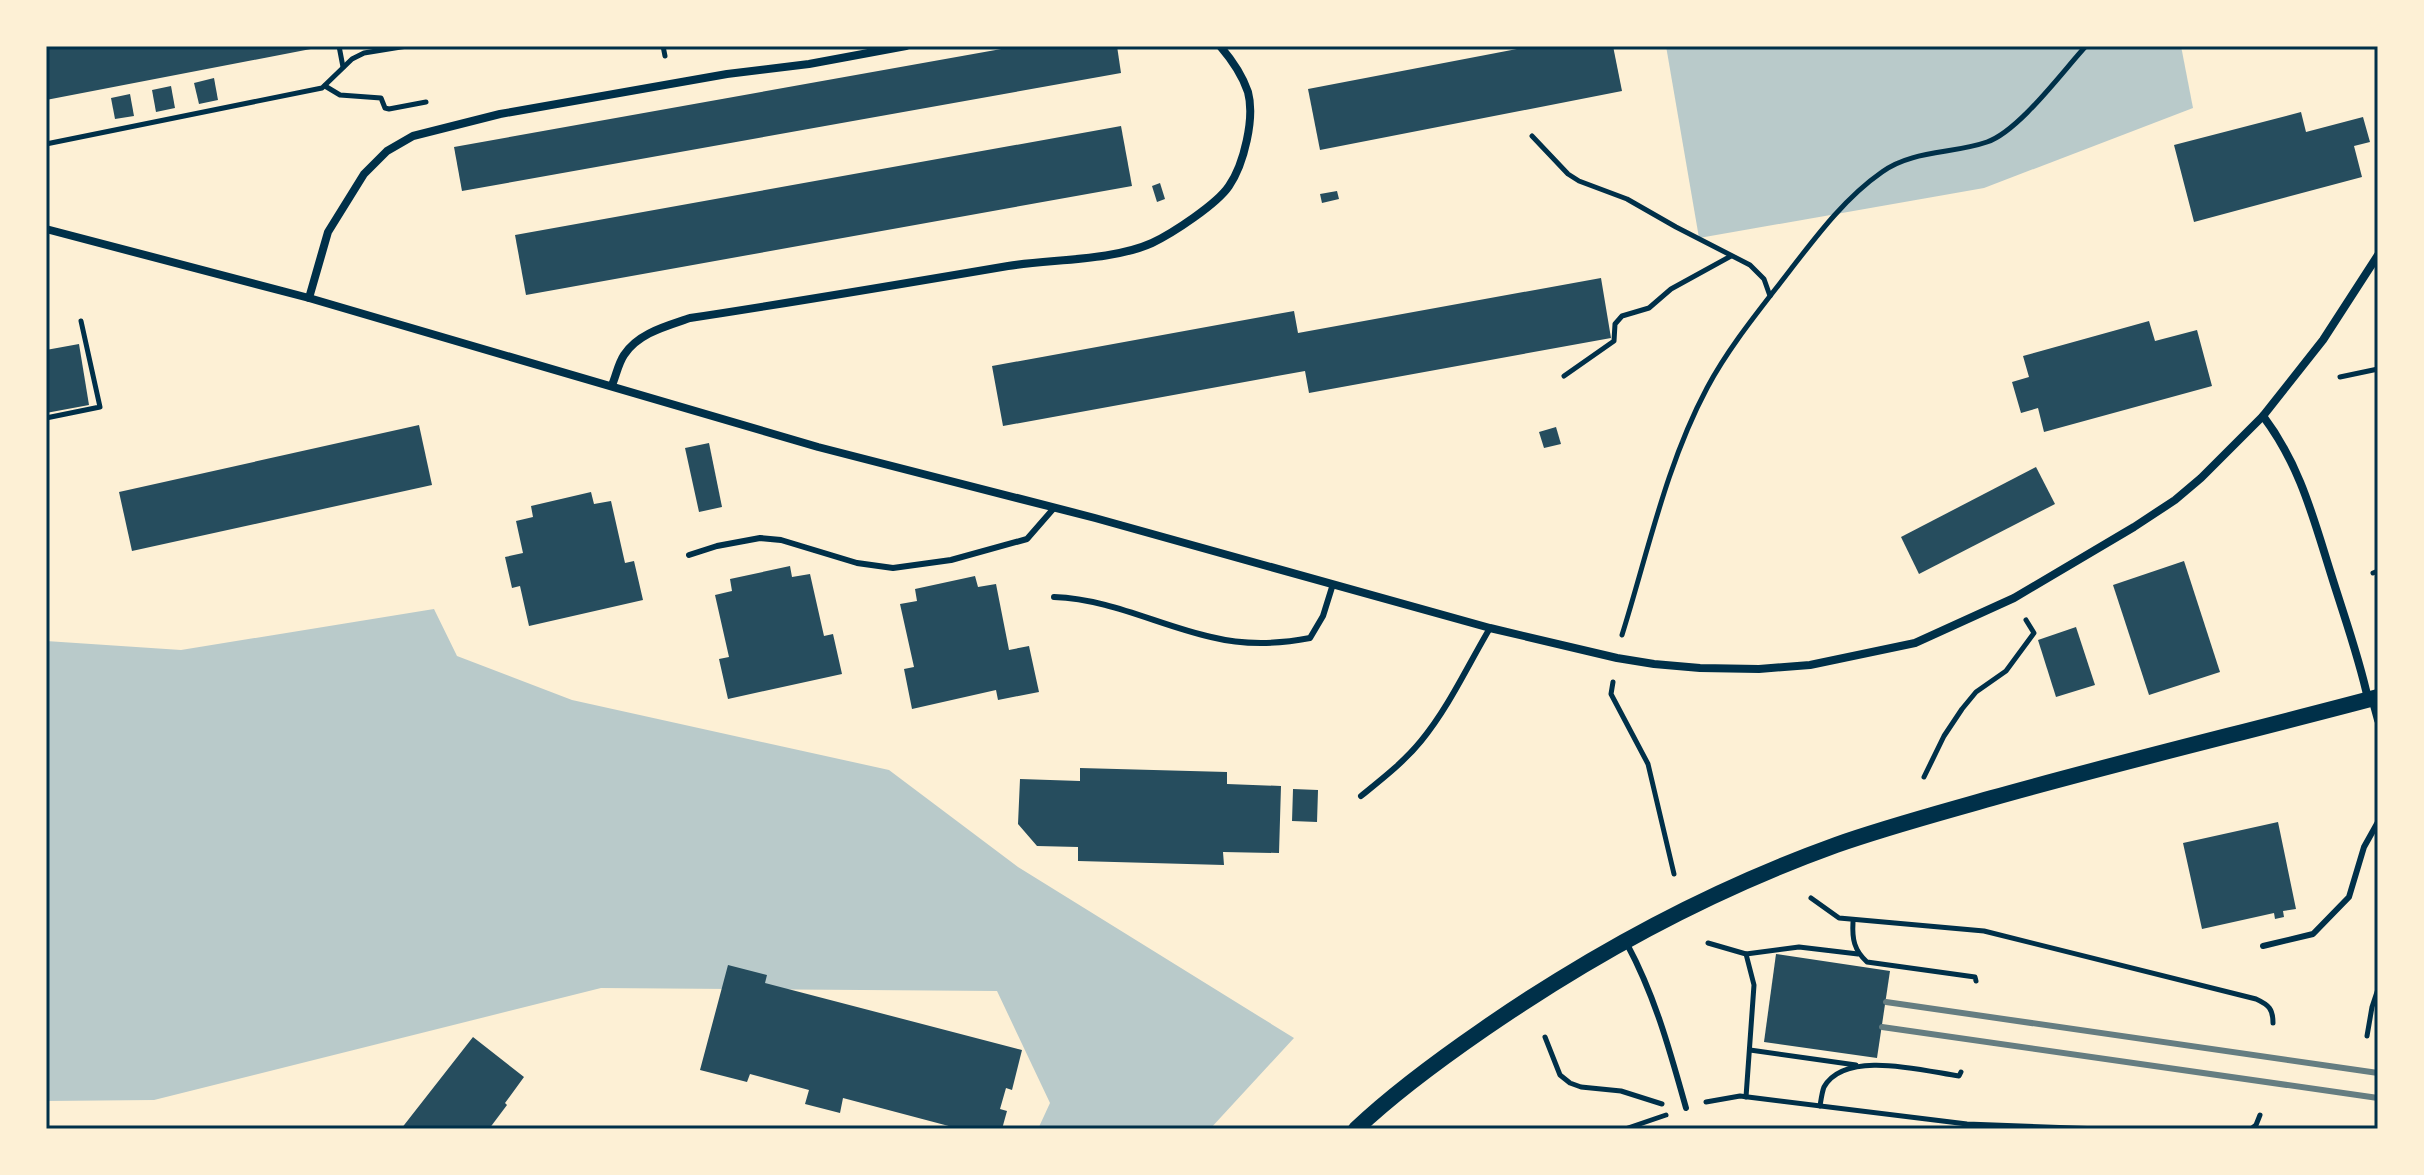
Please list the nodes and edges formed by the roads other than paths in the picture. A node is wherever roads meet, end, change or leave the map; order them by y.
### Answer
1 (906, 46) edge
2 (1220, 46) edge
3 (46, 229) edge
4 (2378, 255) edge
5 (309, 298) junction
6 (612, 385) junction
7 (2263, 416) junction
8 (1054, 508) junction
9 (689, 555) dead end
10 (1333, 584) junction
11 (1054, 597) dead end
12 (1490, 628) junction
13 (2373, 698) edge
14 (2378, 720) edge
15 (1361, 796) dead end
16 (2378, 822) edge
17 (1626, 940) junction
18 (2263, 946) dead end
19 (1686, 1108) road end
20 (1356, 1129) edge

1 - 5 street
2 - 6 street
3 - 5 street
4 - 7 street
5 - 6 street
6 - 8 street
7 - 12 street
7 - 13 street
8 - 9 lane
8 - 10 street
10 - 11 lane
10 - 12 street
12 - 15 lane
13 - 14 street
13 - 17 main road
16 - 18 lane
17 - 19 lane
17 - 20 main road

